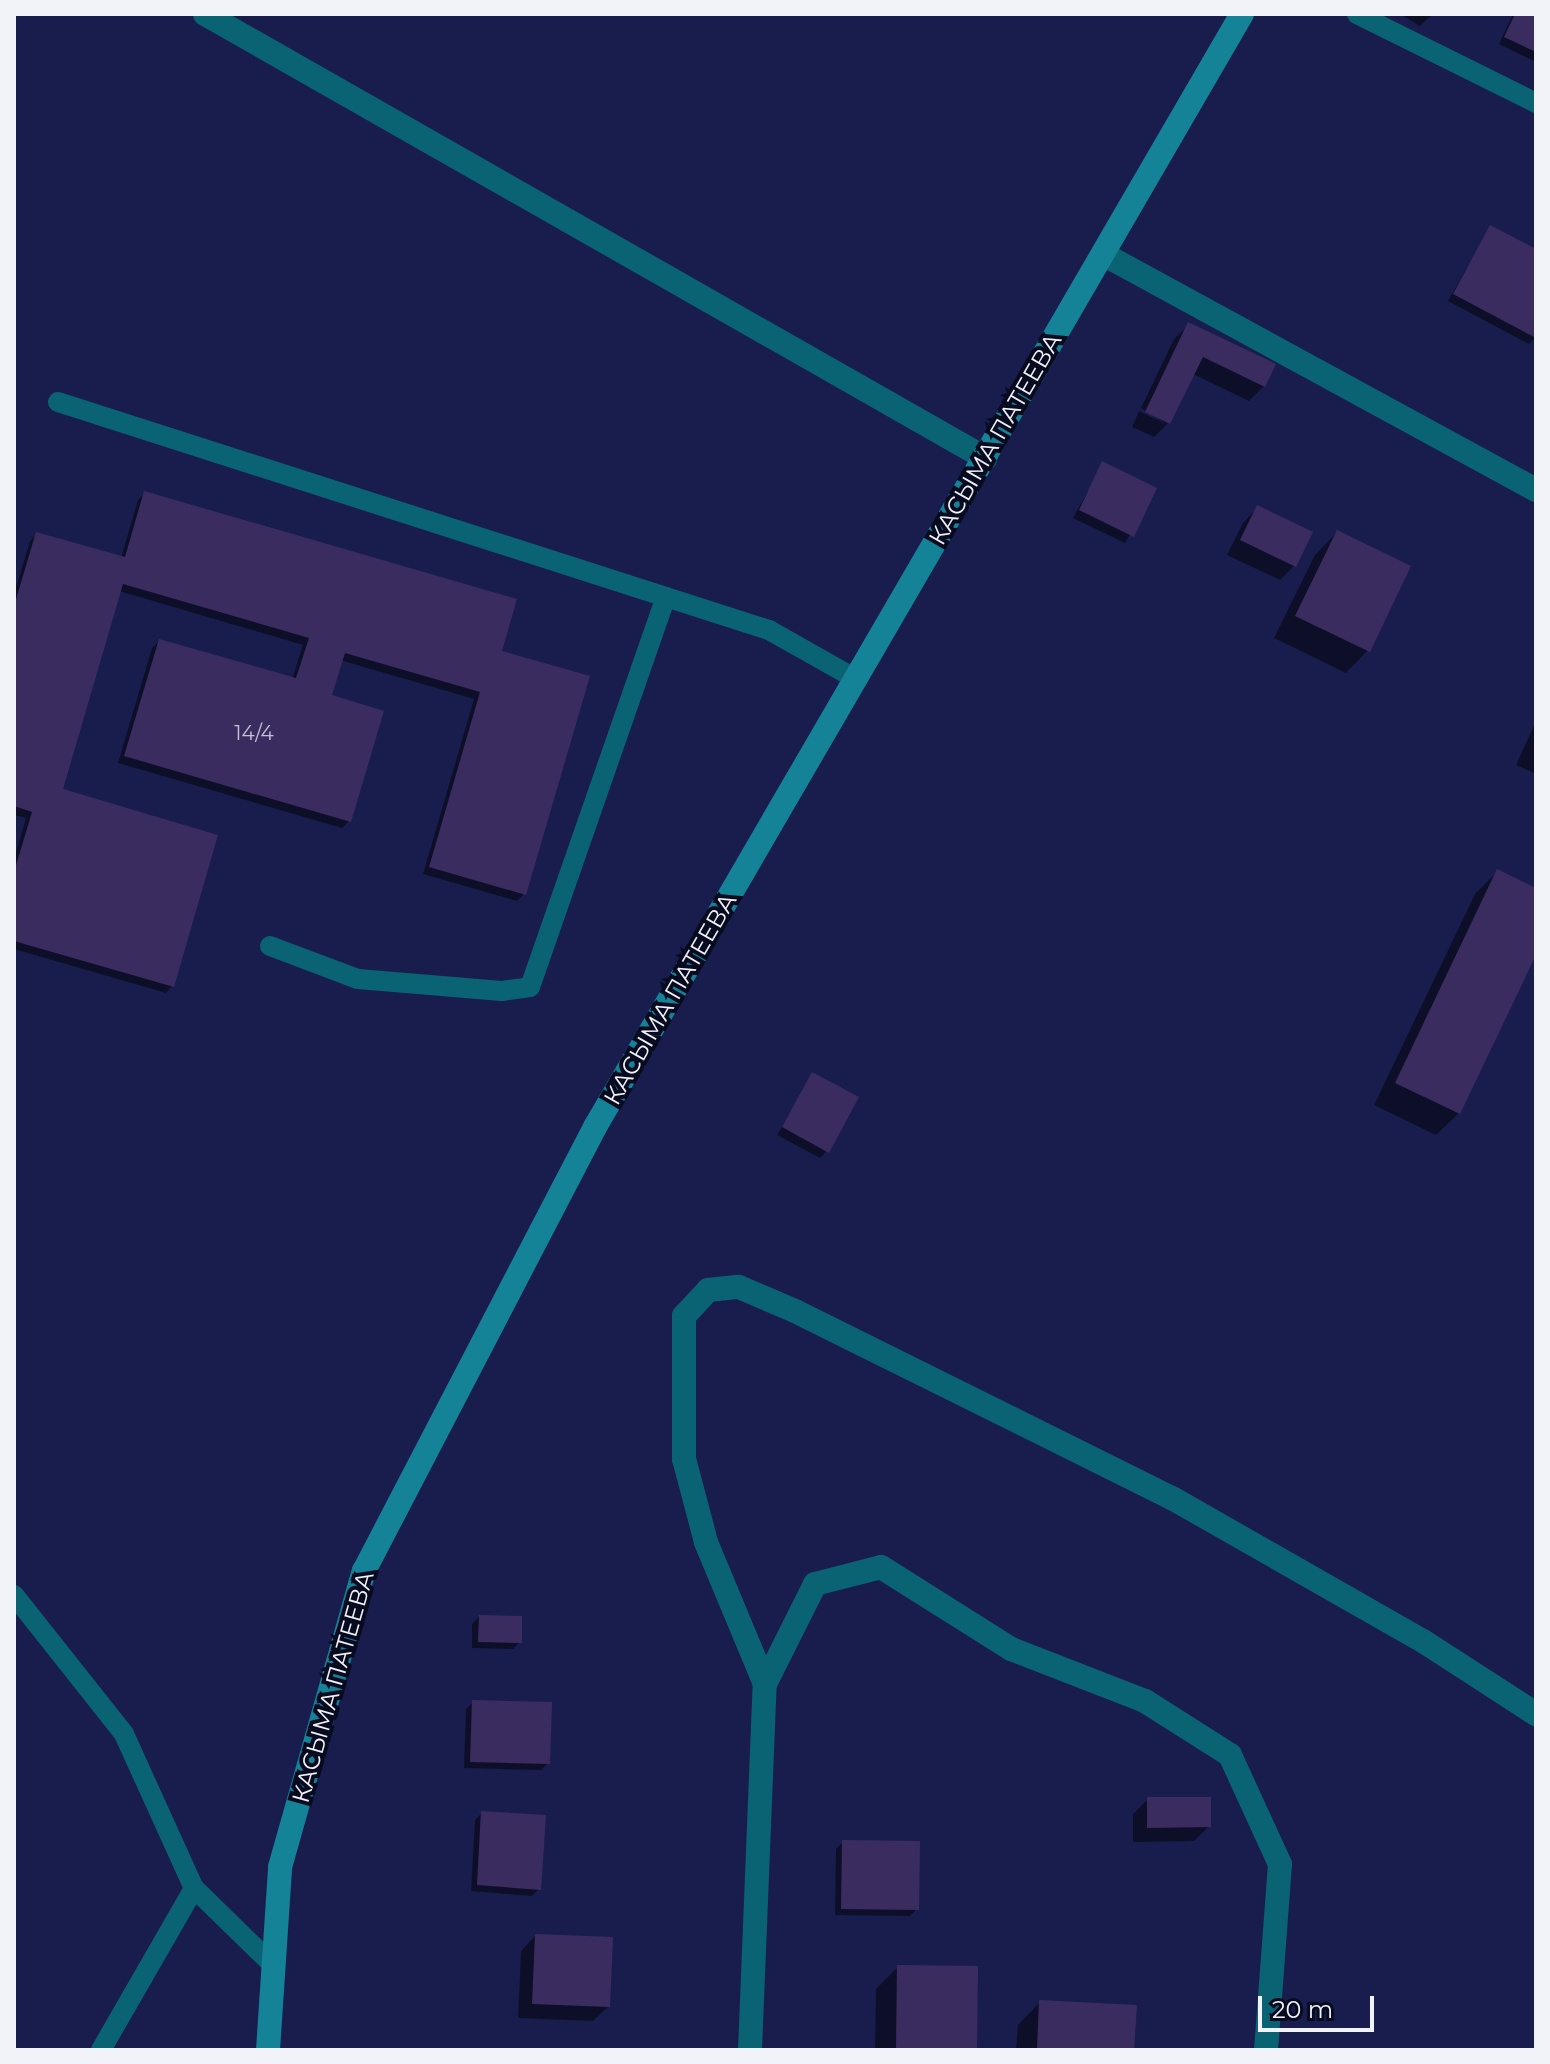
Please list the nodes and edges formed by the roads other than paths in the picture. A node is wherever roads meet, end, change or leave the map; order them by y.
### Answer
1 (205, 14) edge
2 (1242, 14) edge
3 (1357, 14) edge
4 (1536, 103) edge
5 (1103, 254) junction
6 (58, 402) dead end
7 (985, 458) junction
8 (1536, 490) edge
9 (666, 597) junction
10 (856, 679) junction
11 (270, 946) dead end
12 (14, 1595) edge
13 (765, 1684) junction
14 (1536, 1714) edge
15 (194, 1888) junction
16 (274, 1966) junction
17 (101, 2050) edge
18 (268, 2050) edge
19 (750, 2050) edge
20 (1266, 2050) edge

1 - 7 street
2 - 5 main road, КАСЫМА ПАТЕЕВА
3 - 4 lane
5 - 7 main road, КАСЫМА ПАТЕЕВА
5 - 8 street
6 - 9 lane
7 - 10 main road, КАСЫМА ПАТЕЕВА
9 - 10 lane
9 - 11 lane
10 - 16 main road, КАСЫМА ПАТЕЕВА
12 - 15 lane
13 - 14 street
13 - 19 street
13 - 20 street
15 - 16 lane
15 - 17 lane
16 - 18 main road, КАСЫМА ПАТЕЕВА

